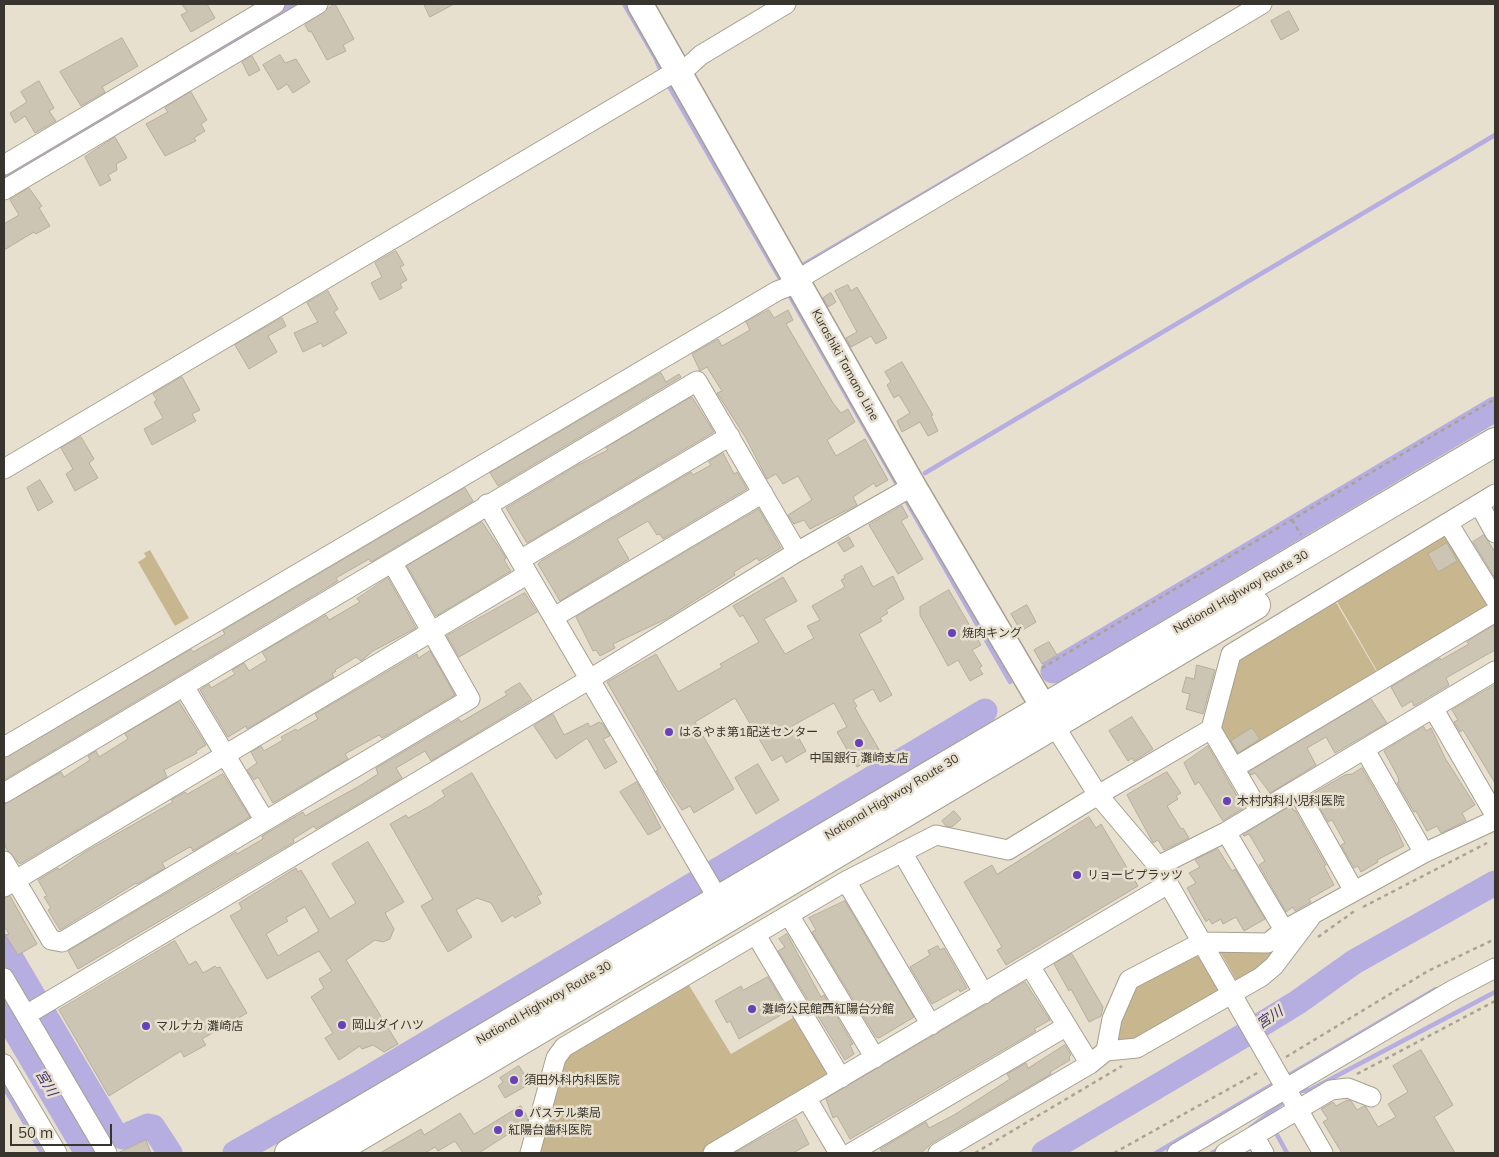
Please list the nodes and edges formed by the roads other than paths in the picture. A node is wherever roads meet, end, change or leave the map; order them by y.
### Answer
1 (275, 4) edge
2 (318, 4) edge
3 (640, 4) edge
4 (786, 4) edge
5 (1262, 4) edge
6 (671, 75) junction
7 (4, 165) edge
8 (4, 190) edge
9 (789, 286) junction
10 (730, 436) junction
11 (1495, 442) edge
12 (1495, 462) edge
13 (4, 469) edge
14 (905, 490) junction
15 (763, 493) junction
16 (1487, 499) edge
17 (487, 504) junction
18 (1448, 523) junction
19 (1495, 532) edge
20 (797, 552) junction
21 (393, 564) junction
22 (524, 567) junction
23 (1495, 599) edge
24 (1495, 612) edge
25 (554, 617) junction
26 (432, 632) junction
27 (1495, 671) edge
28 (590, 678) junction
29 (185, 688) junction
30 (1433, 708) junction
31 (1049, 716) junction
32 (1211, 730) junction
33 (4, 747) edge
34 (1365, 750) junction
35 (226, 754) junction
36 (1234, 768) junction
37 (1297, 790) junction
38 (4, 793) edge
39 (1098, 794) junction
40 (1260, 812) junction
41 (1495, 815) edge
42 (1495, 820) edge
43 (265, 821) junction
44 (1226, 832) junction
45 (902, 852) junction
46 (1424, 853) junction
47 (4, 861) edge
48 (1158, 866) junction
49 (846, 881) junction
50 (9, 883) edge
51 (1168, 884) junction
52 (1354, 891) junction
53 (715, 894) junction
54 (1313, 914) junction
55 (789, 915) junction
56 (1284, 930) junction
57 (756, 935) junction
58 (1202, 942) junction
59 (1030, 966) junction
60 (1495, 968) edge
61 (4, 978) edge
62 (984, 994) junction
63 (1233, 997) junction
64 (35, 1009) junction
65 (931, 1025) junction
66 (1067, 1026) junction
67 (1106, 1051) junction
68 (876, 1058) junction
69 (4, 1064) edge
70 (1090, 1064) junction
71 (1278, 1075) junction
72 (841, 1078) junction
73 (1371, 1096) dead end
74 (807, 1098) junction
75 (1298, 1108) junction
76 (1254, 1136) junction
77 (57, 1153) edge
78 (107, 1153) edge
79 (289, 1153) edge
80 (330, 1153) edge
81 (530, 1153) edge
82 (714, 1153) edge
83 (840, 1153) edge
84 (850, 1153) edge
85 (938, 1153) edge
86 (1177, 1153) edge
87 (1225, 1153) edge
88 (1264, 1153) edge
89 (1323, 1153) edge

1 - 7 street
2 - 8 street
3 - 6 main road, Kurashiki Tamano Line
4 - 6 street
5 - 9 street
6 - 9 main road, Kurashiki Tamano Line
6 - 13 street
9 - 14 main road, Kurashiki Tamano Line
9 - 33 street
10 - 15 street
10 - 17 street
10 - 22 street
11 - 31 highway, National Highway Route 30
12 - 31 highway, National Highway Route 30
14 - 20 street
14 - 31 main road, Kurashiki Tamano Line
15 - 20 street
15 - 25 street
16 - 18 street
16 - 19 street
17 - 21 street
17 - 22 street
18 - 23 street
18 - 32 street
20 - 28 street
21 - 26 street
21 - 29 street
22 - 25 street
22 - 26 street
24 - 36 street
25 - 28 street
26 - 35 street
26 - 43 street
27 - 30 street
28 - 53 street
28 - 64 street
29 - 35 street
29 - 38 street
30 - 34 street
30 - 41 street
31 - 39 street
31 - 53 highway, National Highway Route 30
32 - 36 street
32 - 39 street
34 - 37 street
34 - 46 street
35 - 43 street
35 - 50 street
36 - 40 street
37 - 40 street
37 - 52 street
39 - 45 street
39 - 48 street
40 - 44 street
42 - 46 street
43 - 50 street
44 - 48 street
44 - 56 street
45 - 49 street
45 - 62 street
46 - 52 street
47 - 50 street
48 - 51 street
49 - 55 street
49 - 65 street
51 - 58 street
51 - 59 street
52 - 54 street
53 - 79 highway, National Highway Route 30
53 - 80 highway, National Highway Route 30
54 - 56 street
54 - 63 street
55 - 57 street
55 - 68 street
56 - 58 street
57 - 72 street
57 - 81 street
58 - 63 street
58 - 67 street
59 - 62 street
59 - 66 street
60 - 71 street
61 - 64 street
62 - 65 street
63 - 67 street
63 - 71 street
64 - 78 street
65 - 68 street
66 - 70 street
66 - 84 street
67 - 70 street
68 - 72 street
69 - 77 street
70 - 85 street
71 - 75 street
71 - 86 street
72 - 74 street
73 - 75 street
74 - 82 street
74 - 83 street
75 - 76 street
75 - 89 street
76 - 87 street
76 - 88 street

